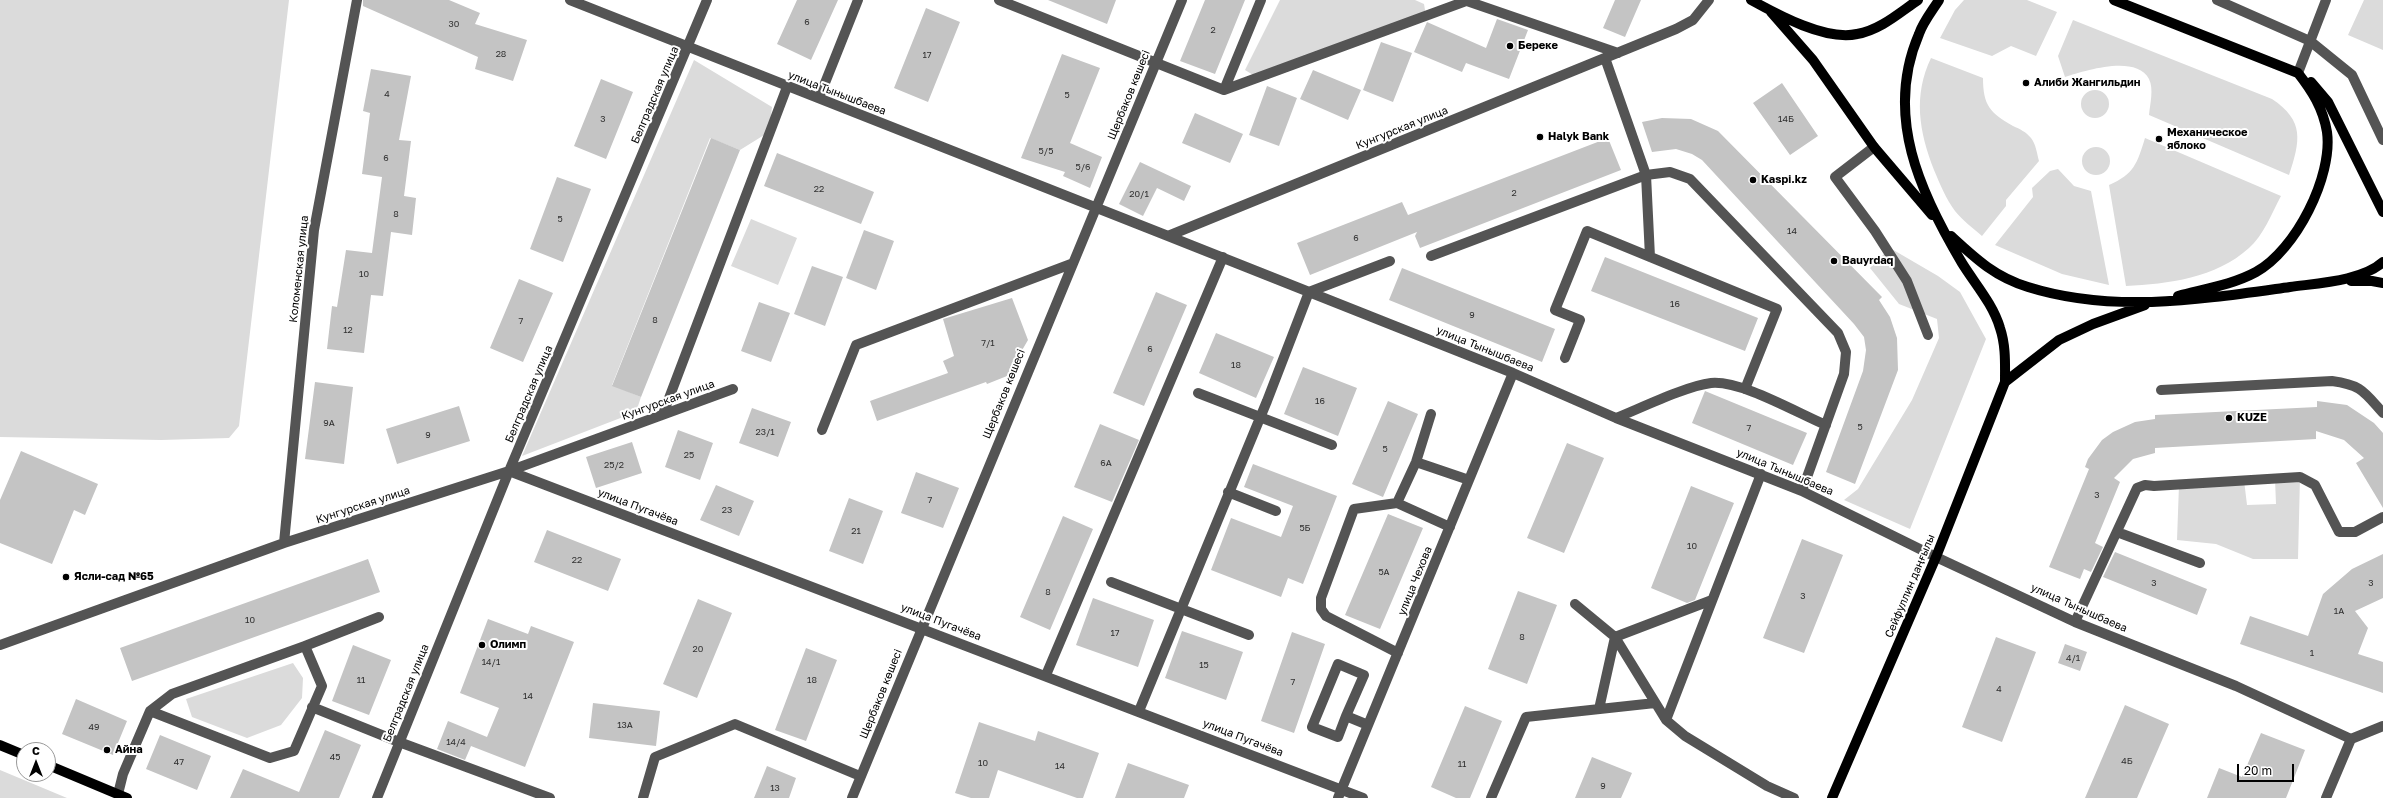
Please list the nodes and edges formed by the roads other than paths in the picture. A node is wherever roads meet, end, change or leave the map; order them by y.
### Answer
1 (358, 0) edge
2 (570, 0) edge
3 (707, 0) edge
4 (858, 0) edge
5 (999, 0) edge
6 (1182, 0) edge
7 (1261, 0) edge
8 (1465, 0) edge
9 (1709, 0) edge
10 (1751, 0) edge
11 (1918, 0) edge
12 (1939, 0) edge
13 (2114, 0) edge
14 (2217, 0) edge
15 (2326, 0) edge
16 (1772, 12) junction
17 (2310, 41) junction
18 (688, 47) junction
19 (1618, 53) junction
20 (1605, 58) junction
21 (1155, 64) junction
22 (2298, 73) junction
23 (787, 87) junction
24 (1224, 90) junction
25 (819, 98) junction
26 (2383, 140) edge
27 (1874, 147) junction
28 (1646, 175) junction
29 (1096, 207) junction
30 (2383, 212) edge
31 (1945, 230) junction
32 (1168, 236) junction
33 (1431, 256) dead end
34 (1650, 257) junction
35 (1223, 258) junction
36 (1390, 261) dead end
37 (2383, 262) edge
38 (1071, 264) junction
39 (2324, 282) junction
40 (2383, 283) edge
41 (1309, 292) junction
42 (2156, 302) junction
43 (1928, 335) dead end
44 (1565, 358) dead end
45 (1513, 373) junction
46 (2006, 382) junction
47 (733, 389) dead end
48 (1745, 390) junction
49 (2162, 390) dead end
50 (1198, 393) dead end
51 (2383, 413) edge
52 (664, 414) junction
53 (1431, 414) dead end
54 (1260, 417) junction
55 (1616, 418) junction
56 (1826, 425) junction
57 (822, 430) dead end
58 (1332, 445) dead end
59 (1416, 462) junction
60 (509, 471) junction
61 (1761, 474) junction
62 (1468, 480) junction
63 (1802, 491) junction
64 (1228, 492) junction
65 (1397, 503) junction
66 (1276, 511) dead end
67 (2383, 517) edge
68 (1450, 526) junction
69 (2117, 532) junction
70 (284, 543) junction
71 (1936, 557) junction
72 (2200, 563) dead end
73 (1111, 582) dead end
74 (1712, 600) junction
75 (1575, 604) dead end
76 (1181, 607) junction
77 (379, 618) dead end
78 (2075, 622) junction
79 (921, 627) junction
80 (1249, 635) dead end
81 (1615, 637) junction
82 (0, 645) edge
83 (305, 646) junction
84 (1398, 653) junction
85 (1046, 675) junction
86 (1655, 703) junction
87 (312, 707) junction
88 (1599, 709) junction
89 (150, 711) junction
90 (1139, 711) junction
91 (1346, 716) junction
92 (1666, 720) junction
93 (1368, 725) junction
94 (2383, 726) edge
95 (2351, 739) junction
96 (399, 742) junction
97 (0, 745) edge
98 (16, 752) edge
99 (56, 768) edge
100 (860, 776) junction
101 (1339, 793) edge
102 (122, 796) edge
103 (377, 798) edge
104 (550, 798) edge
105 (643, 798) edge
106 (852, 798) edge
107 (1363, 798) edge
108 (1491, 798) edge
109 (1794, 798) edge
110 (1832, 798) edge
111 (2326, 798) edge

1 - 70 street, Коломенская улица
2 - 18 street, улица Тынышбаева
3 - 18 street, Белградская улица
4 - 25 street
5 - 21 street
6 - 21 street, Щербаков көшесі
7 - 24 street
8 - 19 street
8 - 24 street
9 - 19 street, Кунгурская улица
10 - 16 main road
11 - 16 main road
12 - 31 main road
13 - 22 main road
14 - 17 street
15 - 17 street
16 - 27 main road
17 - 22 street
17 - 26 street
18 - 23 street, улица Тынышбаева
18 - 60 street, Белградская улица
19 - 20 street, Кунгурская улица
20 - 28 street
20 - 32 street, Кунгурская улица
21 - 24 street
21 - 29 street, Щербаков көшесі
22 - 30 main road
22 - 42 main road
23 - 25 street, улица Тынышбаева
23 - 52 street
25 - 29 street, улица Тынышбаева
27 - 31 main road
27 - 43 street
28 - 33 street
28 - 34 street
28 - 56 street
29 - 32 street
29 - 38 street, Щербаков көшесі
31 - 42 main road
31 - 46 main road, Сейфуллин даңғылы
32 - 35 street, улица Тынышбаева
34 - 44 street
34 - 48 street
35 - 41 street, улица Тынышбаева
35 - 85 street
36 - 41 street
37 - 39 main road
38 - 57 street
38 - 79 street, Щербаков көшесі
39 - 40 main road
39 - 42 main road
41 - 45 street, улица Тынышбаева
41 - 54 street
42 - 46 main road, Сейфуллин даңғылы
45 - 55 street, улица Тынышбаева
45 - 62 street, улица Чехова
46 - 71 main road, Сейфуллин даңғылы
47 - 52 street, Кунгурская улица
48 - 55 street
48 - 56 street
49 - 51 street
50 - 54 street
52 - 60 street, Кунгурская улица
53 - 59 street
54 - 58 street
54 - 64 street
55 - 61 street, улица Тынышбаева
56 - 63 street
59 - 62 street
59 - 65 street
60 - 70 street, Кунгурская улица
60 - 79 street, улица Пугачёва
60 - 96 street, Белградская улица
61 - 63 street, улица Тынышбаева
61 - 74 street
62 - 68 street, улица Чехова
63 - 71 street, улица Тынышбаева
64 - 66 street
64 - 76 street
65 - 68 street
65 - 84 street
67 - 69 street
68 - 84 street, улица Чехова
69 - 72 street
69 - 78 street
70 - 82 street, Кунгурская улица
71 - 78 street, улица Тынышбаева
71 - 110 main road, Сейфуллин даңғылы
73 - 76 street
74 - 81 street
74 - 92 street
75 - 81 street
76 - 80 street
76 - 90 street
77 - 83 street
78 - 95 street, улица Тынышбаева
79 - 85 street, улица Пугачёва
79 - 100 street, Щербаков көшесі
81 - 86 street
81 - 88 street
83 - 87 street
83 - 89 street
84 - 93 street, улица Чехова
85 - 90 street, улица Пугачёва
86 - 88 street
86 - 92 street
87 - 89 street
87 - 96 street
88 - 108 street
89 - 102 street
90 - 101 street, улица Пугачёва
91 - 91 street
91 - 93 street
92 - 109 street
93 - 101 street, улица Чехова
94 - 95 street
95 - 111 street
96 - 103 street, Белградская улица
96 - 104 street
97 - 98 main road
99 - 102 main road
100 - 105 street
100 - 106 street, Щербаков көшесі
101 - 107 street, улица Пугачёва

